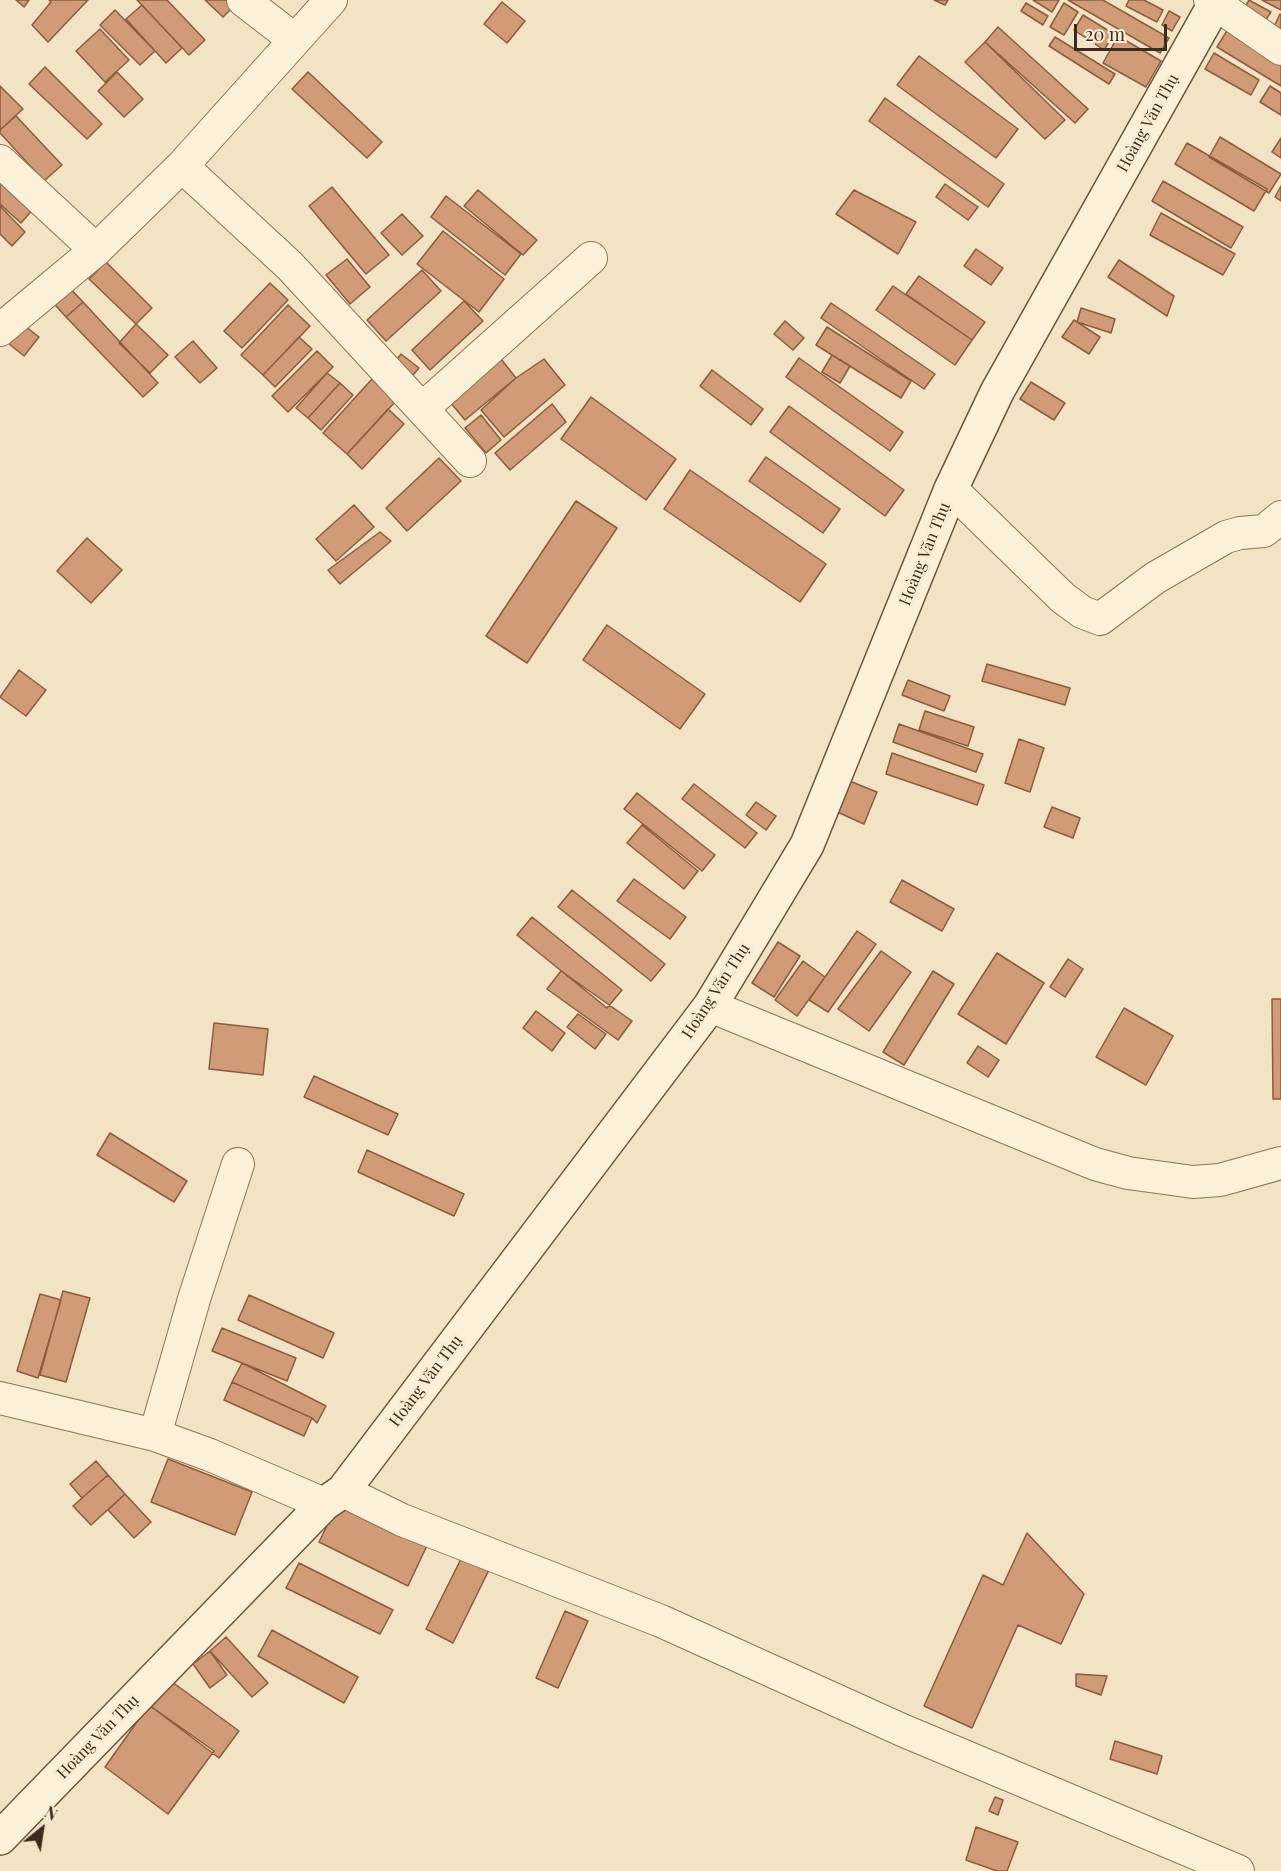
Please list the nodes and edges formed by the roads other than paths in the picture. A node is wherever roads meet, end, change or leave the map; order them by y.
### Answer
1 (243, 0) edge
2 (331, 0) edge
3 (1214, 1) edge
4 (296, 40) junction
5 (1281, 49) edge
6 (0, 160) edge
7 (182, 166) junction
8 (96, 250) junction
9 (591, 258) dead end
10 (0, 330) edge
11 (423, 408) junction
12 (470, 461) dead end
13 (951, 489) junction
14 (1281, 517) edge
15 (710, 1006) junction
16 (1281, 1163) edge
17 (238, 1164) dead end
18 (0, 1398) edge
19 (155, 1434) junction
20 (333, 1497) junction
21 (0, 1838) edge
22 (1238, 1871) edge

1 - 4 street
2 - 4 street
3 - 5 street
3 - 13 main road, Hoàng Văn Thụ
4 - 7 street
6 - 8 street
7 - 8 street
7 - 11 street
8 - 10 street
9 - 11 street
11 - 12 street
13 - 14 street
13 - 15 main road, Hoàng Văn Thụ
15 - 16 street
15 - 20 main road, Hoàng Văn Thụ
17 - 19 street
18 - 19 street
19 - 20 street
20 - 21 main road, Hoàng Văn Thụ
20 - 22 street

